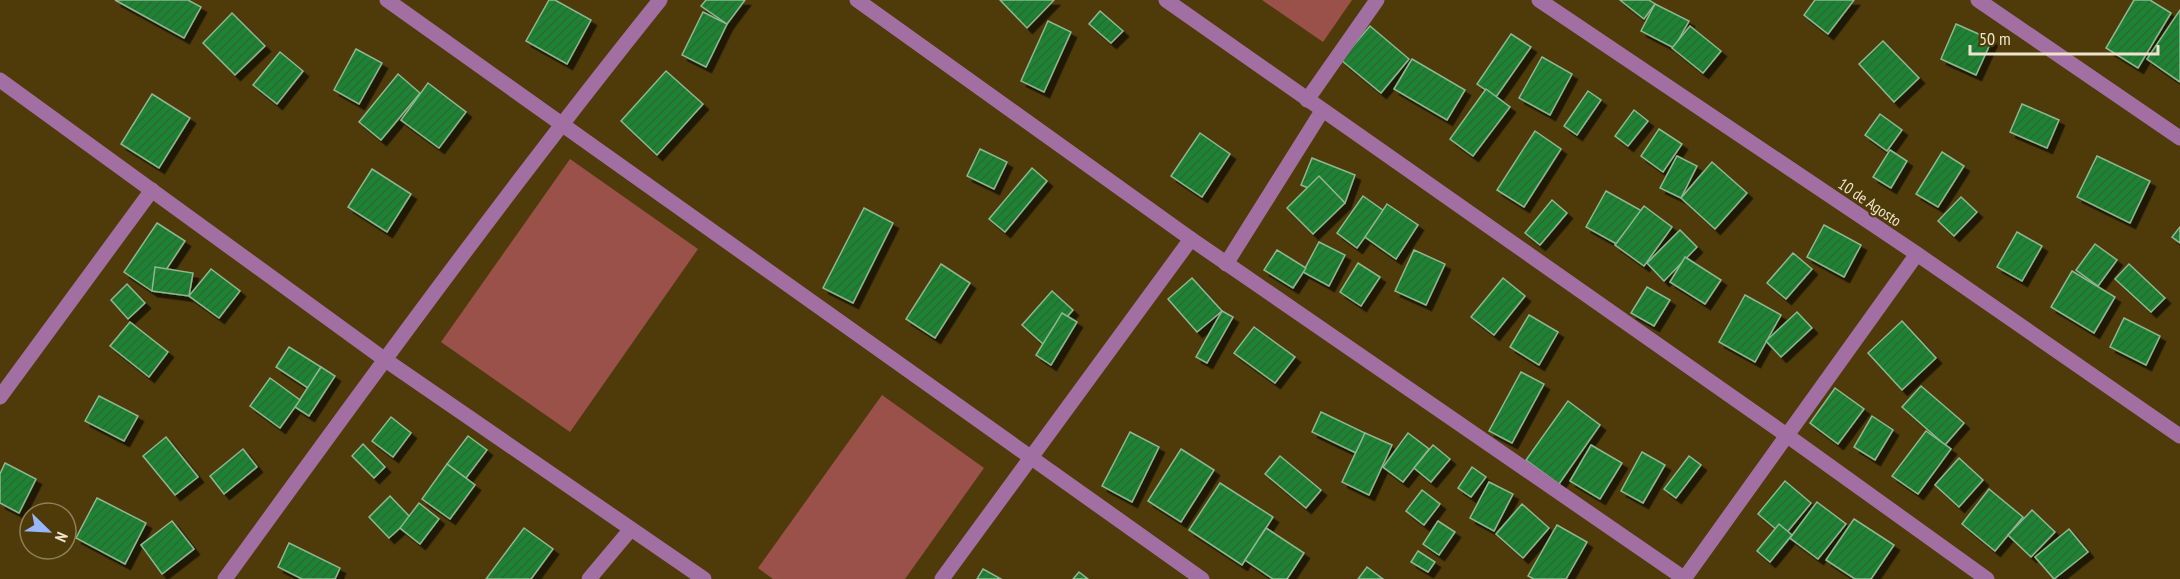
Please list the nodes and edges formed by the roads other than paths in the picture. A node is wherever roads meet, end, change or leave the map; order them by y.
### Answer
1 (387, 0) edge
2 (660, 0) edge
3 (857, 0) edge
4 (1166, 0) edge
5 (1377, 0) edge
6 (1539, 0) edge
7 (1978, 0) edge
8 (0, 80) edge
9 (1307, 100) junction
10 (1322, 111) junction
11 (560, 124) junction
12 (2180, 138) edge
13 (152, 190) junction
14 (1191, 239) junction
15 (1917, 255) junction
16 (1226, 264) junction
17 (384, 359) junction
18 (0, 397) edge
19 (1785, 434) junction
20 (2180, 436) edge
21 (1032, 458) junction
22 (631, 529) junction
23 (225, 579) edge
24 (589, 579) edge
25 (704, 579) edge
26 (942, 579) edge
27 (1202, 579) edge
28 (1684, 579) edge
29 (1987, 579) edge

1 - 11 street
2 - 11 street
3 - 14 street
4 - 9 street
5 - 9 street
6 - 15 street, 10 de Agosto
7 - 12 street
8 - 13 street
9 - 10 street
10 - 16 street
10 - 19 street
11 - 17 street
11 - 21 street
13 - 17 street
13 - 18 street
14 - 16 street
14 - 21 street
15 - 19 street
15 - 20 street, 10 de Agosto
16 - 28 street
17 - 22 street
17 - 23 street
19 - 28 street
19 - 29 street
21 - 26 street
21 - 27 street
22 - 24 street
22 - 25 street

